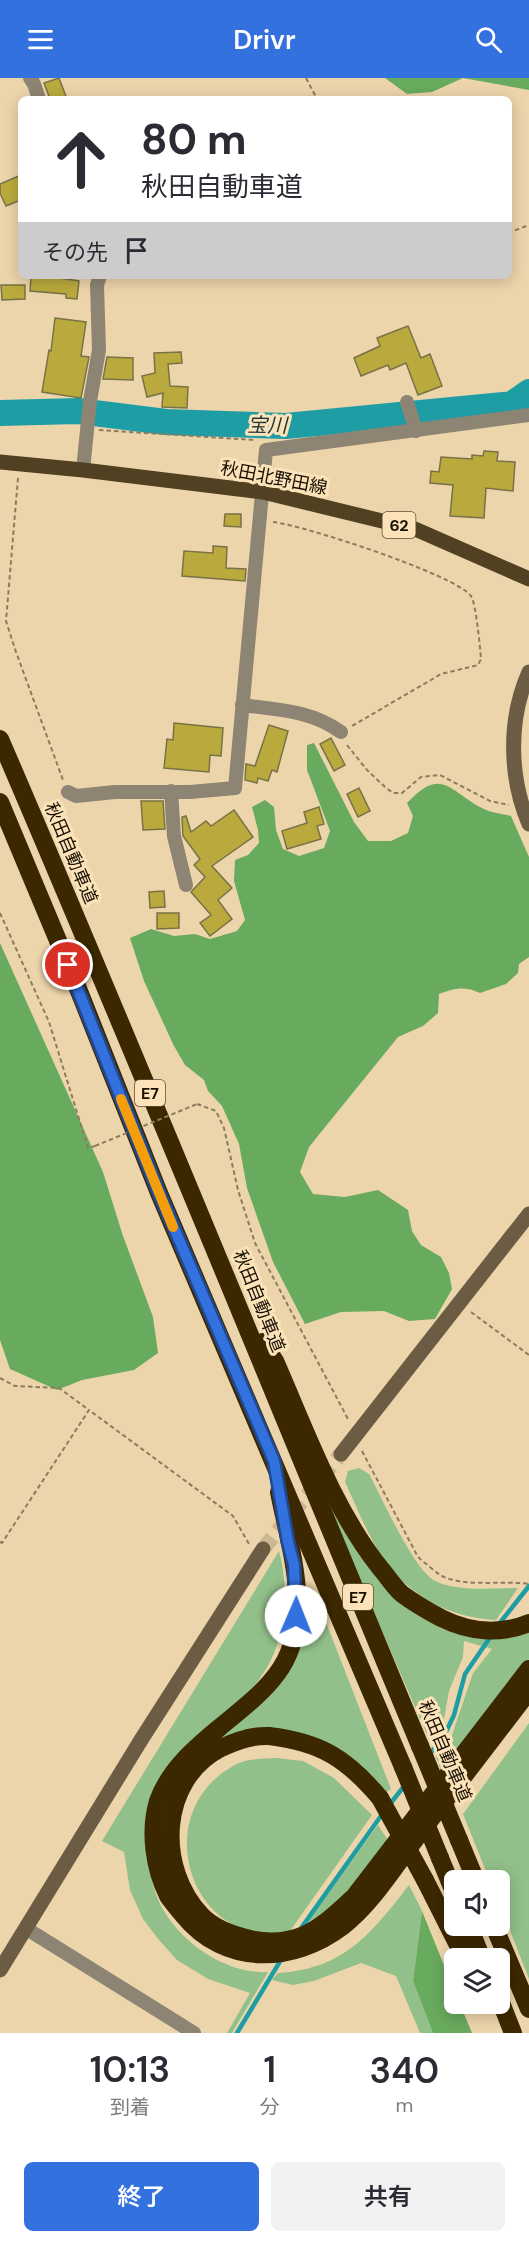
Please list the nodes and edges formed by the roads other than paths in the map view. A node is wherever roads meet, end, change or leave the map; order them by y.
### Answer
1 (30, 78) edge
2 (38, 96) edge
3 (99, 279) edge
4 (407, 402) dead end
5 (529, 415) edge
6 (416, 430) junction
7 (0, 462) edge
8 (83, 470) junction
9 (262, 492) junction
10 (529, 579) edge
11 (529, 672) edge
12 (242, 705) junction
13 (341, 732) road end
14 (0, 739) edge
15 (171, 791) junction
16 (68, 792) road end
17 (0, 802) edge
18 (529, 824) edge
19 (186, 885) dead end
20 (529, 1214) edge
21 (229, 1281) junction
22 (340, 1454) tunnel mouth
23 (274, 1461) junction
24 (260, 1553) tunnel mouth
25 (529, 1623) edge
26 (529, 1669) edge
27 (529, 1691) edge
28 (401, 1836) edge
29 (401, 1836) edge
30 (401, 1836) edge
31 (401, 1836) edge
32 (445, 1870) edge
33 (471, 1870) edge
34 (27, 1929) junction
35 (499, 1936) edge
36 (459, 1948) edge
37 (0, 1970) edge
38 (529, 2009) edge
39 (493, 2014) edge
40 (506, 2014) edge
41 (194, 2033) edge
42 (502, 2033) edge
43 (513, 2033) edge

1 - 2 street
3 - 8 street
4 - 6 street
5 - 6 street
6 - 9 street
7 - 8 main road, 秋田北野田線 / 62
8 - 9 main road, 秋田北野田線 / 62
9 - 10 main road, 秋田北野田線 / 62
9 - 12 street
11 - 18 street
12 - 13 street
12 - 15 street
14 - 21 highway, 秋田自動車道 / E7
15 - 16 street
15 - 19 street
17 - 23 highway, E7
20 - 22 street
21 - 25 highway
21 - 33 highway, 秋田自動車道 / E7, bridge
23 - 27 highway
23 - 32 highway, E7, bridge
24 - 34 street
26 - 28 highway, bridge
29 - 30 highway, bridge
31 - 36 highway, bridge
34 - 37 street
34 - 41 street
35 - 38 highway
39 - 42 highway
40 - 43 highway

